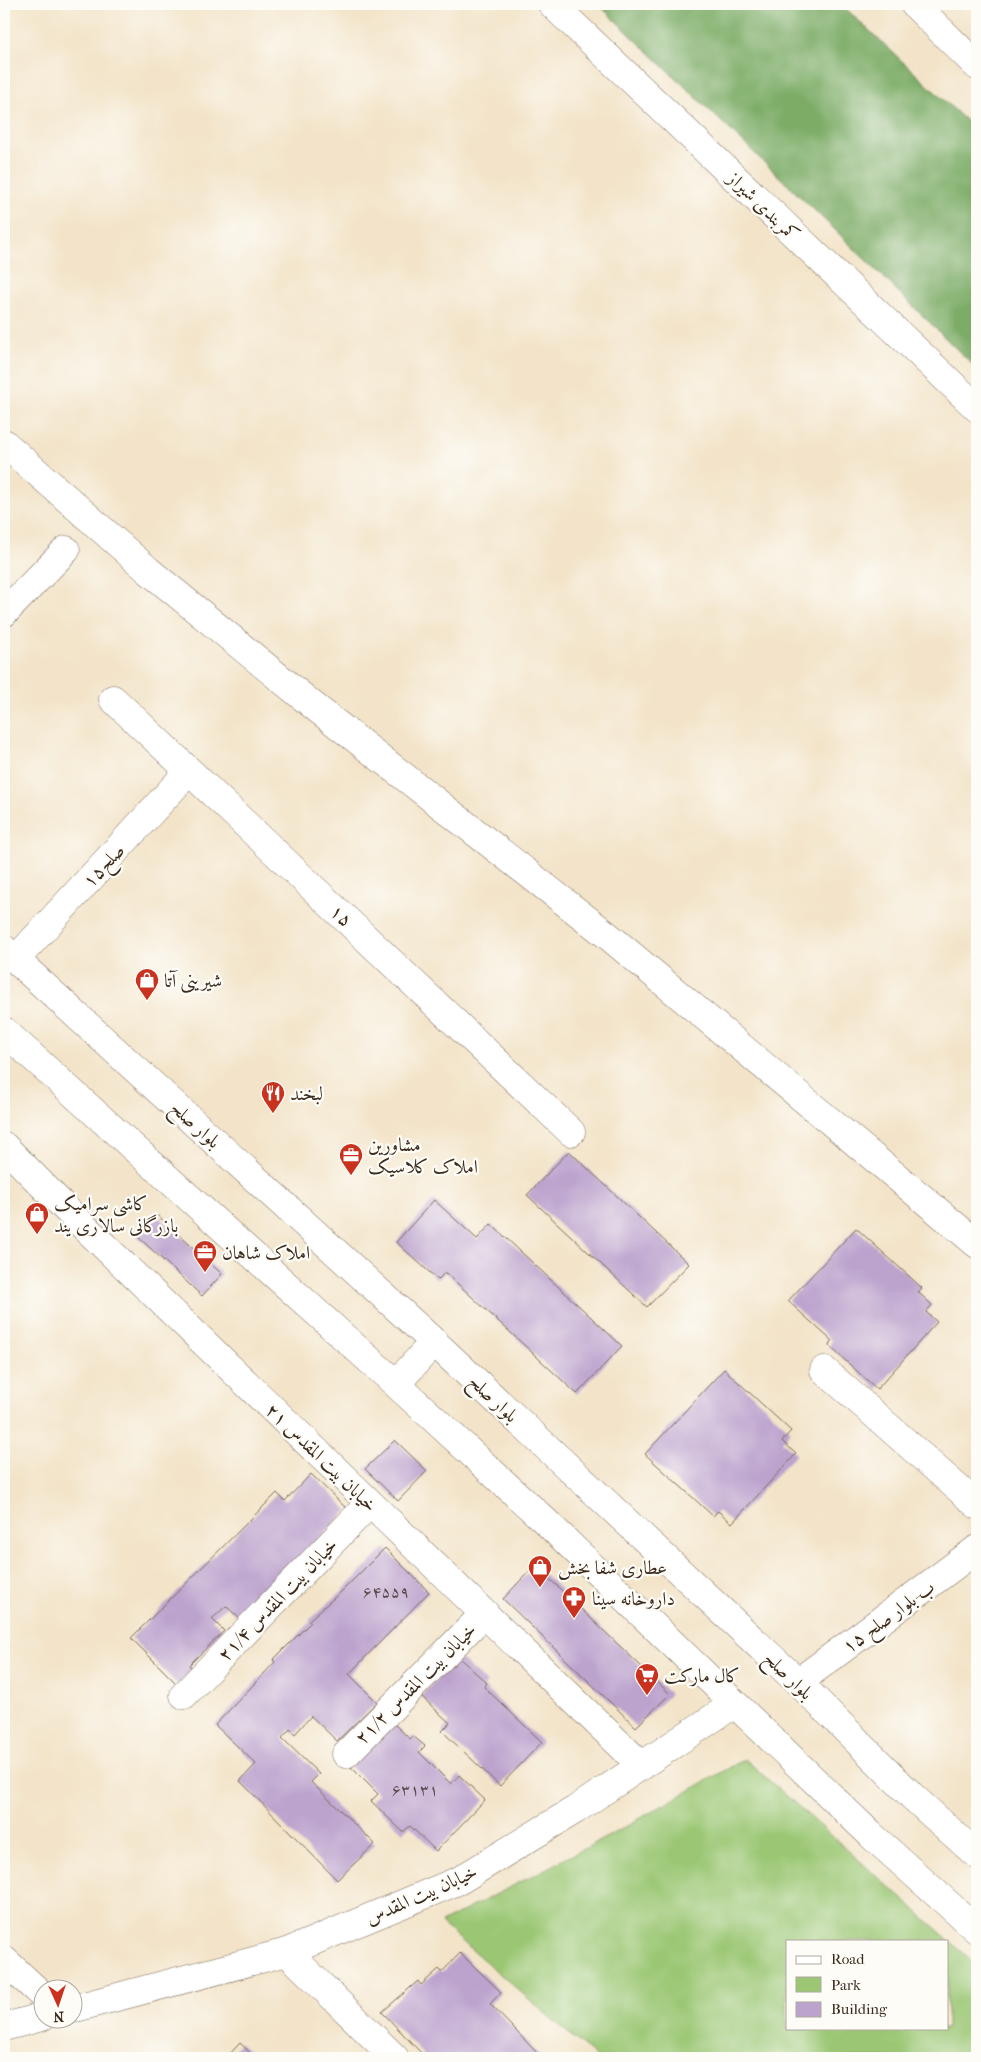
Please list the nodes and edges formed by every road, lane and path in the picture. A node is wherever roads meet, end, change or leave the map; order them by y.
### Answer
1 (552, 4) edge
2 (914, 4) edge
3 (977, 66) edge
4 (977, 408) edge
5 (4, 443) edge
6 (66, 550) dead end
7 (4, 613) edge
8 (113, 699) dead end
9 (189, 771) junction
10 (10, 954) edge
11 (4, 1031) edge
12 (571, 1132) dead end
13 (4, 1146) edge
14 (977, 1244) edge
15 (434, 1342) junction
16 (824, 1370) dead end
17 (396, 1384) junction
18 (370, 1503) junction
19 (977, 1506) edge
20 (977, 1549) edge
21 (485, 1613) junction
22 (798, 1682) junction
23 (184, 1695) dead end
24 (734, 1704) junction
25 (346, 1754) dead end
26 (642, 1766) junction
27 (977, 1855) edge
28 (977, 1930) edge
29 (287, 1952) junction
30 (4, 1960) edge
31 (32, 1986) edge
32 (82, 2006) edge
33 (32, 2020) edge
34 (4, 2027) edge
35 (395, 2058) edge

1 - 4 main road, کمربندی شیراز
2 - 3 main road
5 - 14 main road
6 - 7 main road
8 - 9 main road, ۱۵
9 - 10 main road, صلح۱۵
9 - 12 main road, ۱۵
10 - 15 main road, بلوار صلح
11 - 17 main road
13 - 18 main road, خیابان بیت المقدس ۲۱
15 - 17 main road
15 - 22 main road, بلوار صلح
16 - 19 main road
17 - 24 main road
18 - 21 main road, خیابان بیت المقدس ۲۱
18 - 23 main road, خیابان بیت المقدس ۲۱/۴
20 - 22 main road, ۱۵ ب-بلوار صلح
21 - 25 main road, خیابان بیت المقدس ۲۱/۲
21 - 26 main road, خیابان بیت المقدس ۲۱
22 - 27 main road, بلوار صلح
24 - 26 main road, خیابان بیت المقدس
24 - 28 main road
26 - 29 main road, خیابان بیت المقدس
29 - 32 main road, خیابان بیت المقدس
29 - 35 main road
30 - 31 main road
33 - 34 main road

